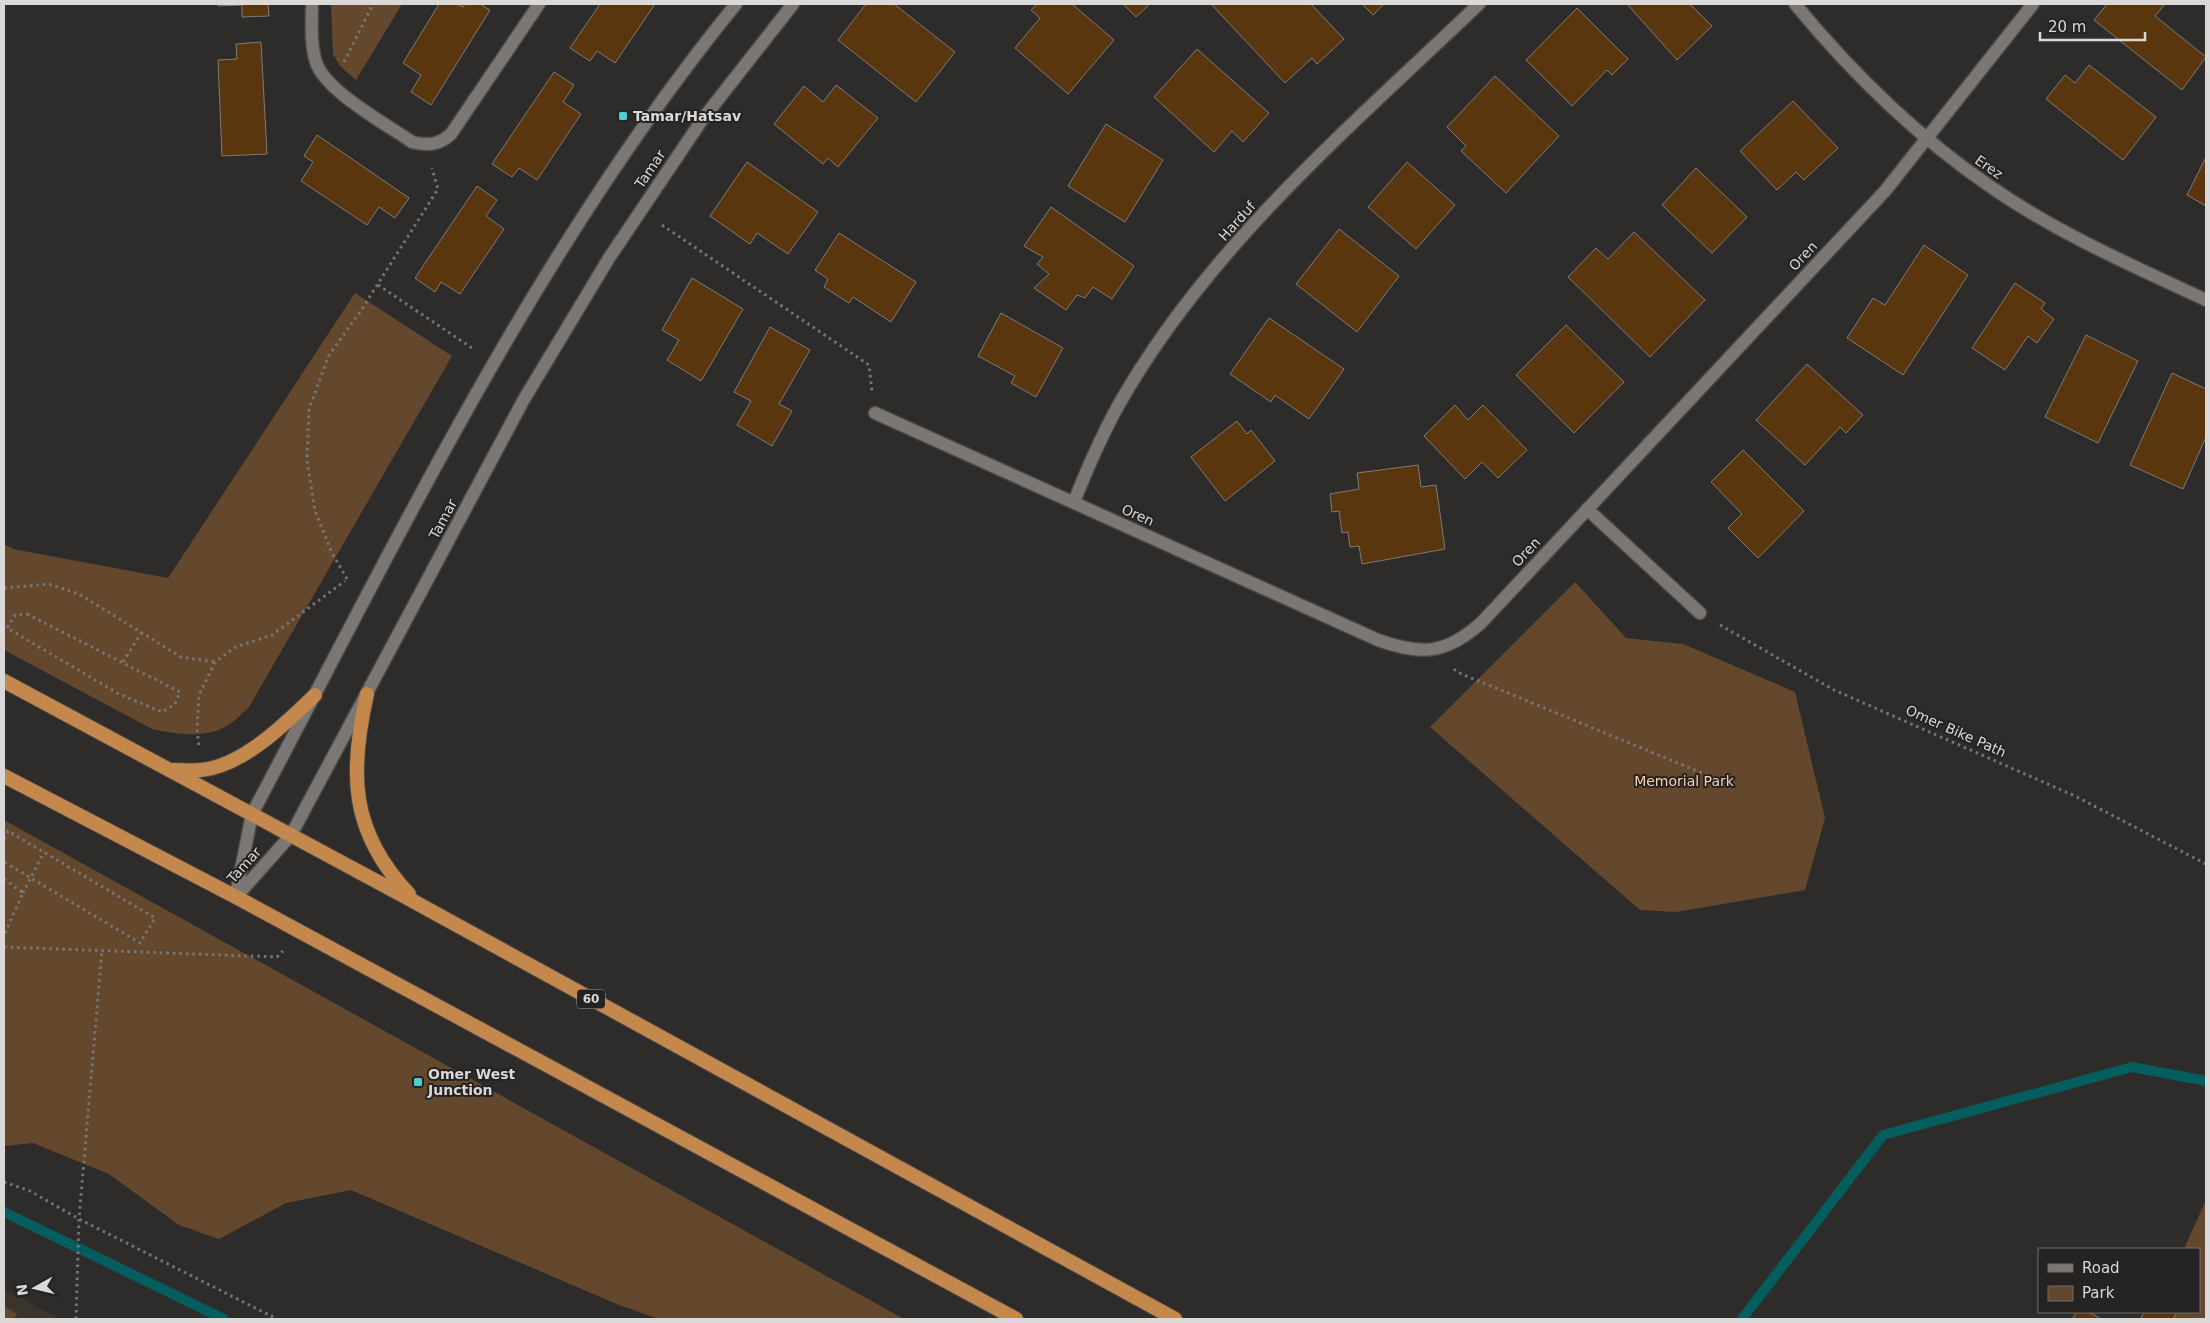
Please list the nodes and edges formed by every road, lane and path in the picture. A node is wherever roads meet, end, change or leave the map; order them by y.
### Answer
1 (312, 4) edge
2 (373, 4) edge
3 (539, 4) edge
4 (736, 4) edge
5 (793, 4) edge
6 (1479, 4) edge
7 (1794, 4) edge
8 (2033, 4) edge
9 (332, 87) junction
10 (1927, 139) junction
11 (426, 146) junction
12 (640, 210) junction
13 (378, 285) junction
14 (2206, 300) edge
15 (494, 363) junction
16 (875, 412) joint
17 (1074, 502) junction
18 (1587, 509) junction
19 (347, 579) junction
20 (4, 588) edge
21 (363, 606) junction
22 (1700, 613) joint
23 (142, 632) junction
24 (1432, 650) junction
25 (123, 662) junction
26 (215, 662) junction
27 (4, 681) edge
28 (367, 694) junction
29 (315, 695) junction
30 (170, 770) junction
31 (202, 770) junction
32 (4, 776) edge
33 (1731, 784) dead end
34 (252, 814) junction
35 (291, 835) junction
36 (4, 839) edge
37 (44, 852) junction
38 (4, 862) edge
39 (2206, 864) edge
40 (30, 877) junction
41 (4, 878) edge
42 (23, 893) junction
43 (236, 897) junction
44 (420, 905) junction
45 (300, 932) junction
46 (4, 935) edge
47 (4, 947) edge
48 (102, 950) junction
49 (4, 1182) edge
50 (79, 1219) junction
51 (76, 1319) edge
52 (277, 1319) edge
53 (1016, 1319) edge
54 (1175, 1319) edge

1 - 9 street
2 - 9 path
3 - 11 street
4 - 15 street, Tamar
5 - 12 street, Tamar
6 - 17 street, Harduf
7 - 10 street, Erez
8 - 10 street, Oren
9 - 11 street
10 - 14 street, Erez
10 - 18 street, Oren
11 - 13 path
12 - 16 path
12 - 28 street, Tamar
13 - 15 path
13 - 19 path
15 - 21 street, Tamar
16 - 17 street, Oren
17 - 24 street, Oren
18 - 22 street
18 - 24 street, Oren
19 - 21 path
19 - 26 path
20 - 23 path
21 - 29 street, Tamar
22 - 39 path, Omer Bike Path
23 - 25 path
23 - 26 path
24 - 33 path
25 - 25 path
26 - 31 path
27 - 30 highway, 60
28 - 35 street, Tamar
28 - 44 highway
29 - 31 highway
29 - 34 street, Tamar
30 - 31 highway
30 - 34 highway, 60
32 - 43 highway
34 - 35 highway, 60
34 - 43 street, Tamar
35 - 43 street, Tamar
35 - 44 highway, 60
36 - 37 path
37 - 40 path
37 - 40 path
38 - 40 path
40 - 42 path
41 - 42 path
42 - 46 path
43 - 45 highway
44 - 54 highway, 60
45 - 48 path
45 - 53 highway
47 - 48 path
48 - 50 path
49 - 50 path
50 - 51 path
50 - 52 path

